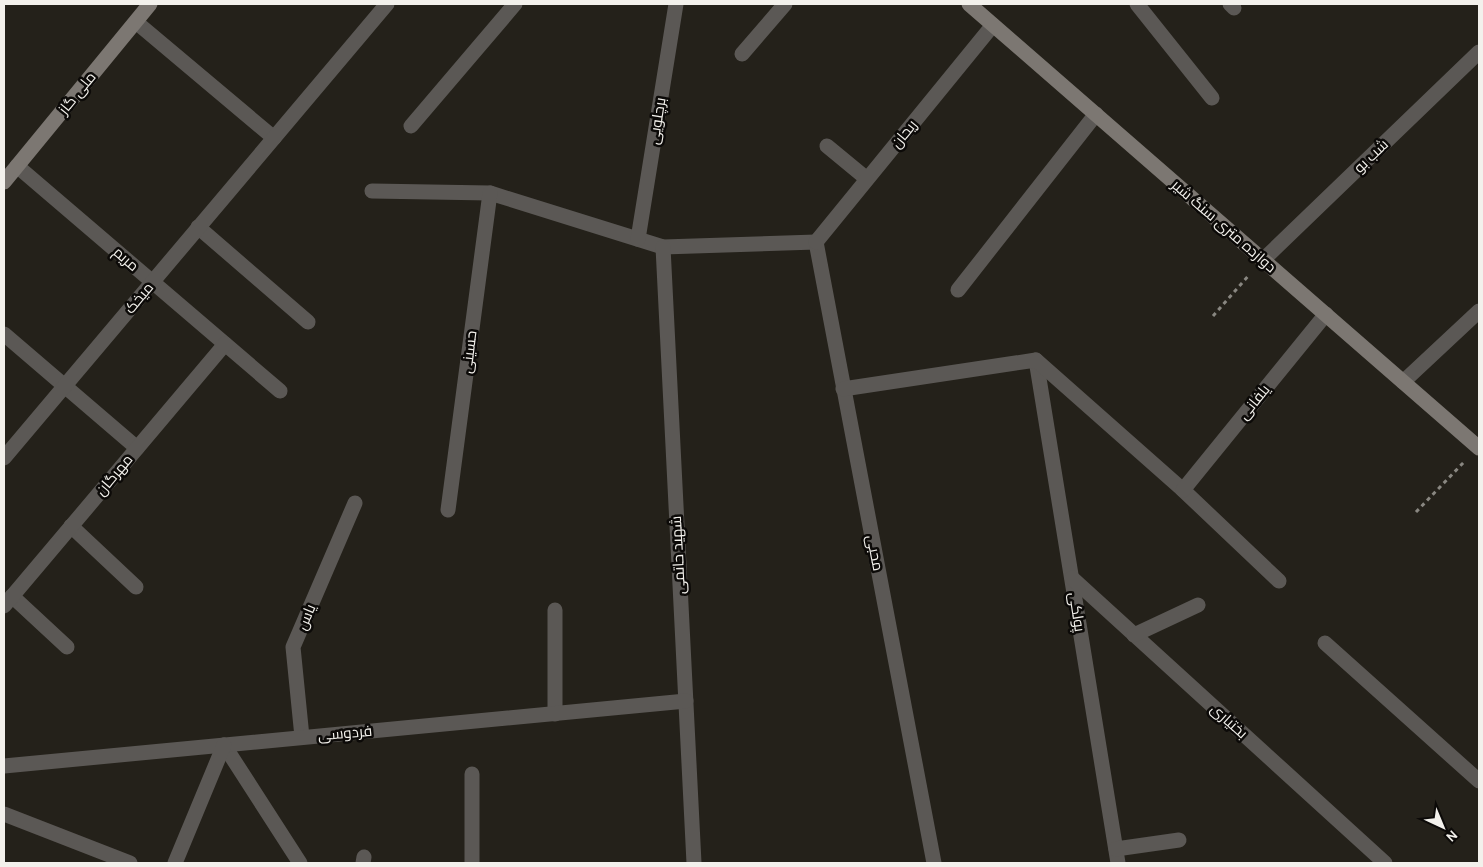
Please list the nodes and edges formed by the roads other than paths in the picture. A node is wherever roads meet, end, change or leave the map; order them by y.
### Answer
1 (150, 4) edge
2 (387, 4) edge
3 (516, 4) edge
4 (676, 4) edge
5 (785, 4) edge
6 (969, 4) edge
7 (1137, 4) edge
8 (136, 22) junction
9 (993, 25) junction
10 (1479, 52) edge
11 (742, 54) dead end
12 (1212, 98) dead end
13 (1096, 114) junction
14 (411, 126) dead end
15 (274, 138) junction
16 (827, 146) dead end
17 (17, 166) junction
18 (867, 179) junction
19 (4, 182) edge
20 (372, 191) dead end
21 (490, 194) junction
22 (198, 227) junction
23 (638, 239) junction
24 (816, 242) junction
25 (663, 247) junction
26 (1263, 260) junction
27 (152, 282) junction
28 (958, 290) dead end
29 (1479, 311) edge
30 (1326, 314) junction
31 (308, 322) dead end
32 (4, 334) edge
33 (225, 344) junction
34 (1036, 360) junction
35 (1404, 382) junction
36 (64, 386) junction
37 (844, 389) junction
38 (280, 391) dead end
39 (1479, 447) edge
40 (137, 448) junction
41 (4, 458) edge
42 (1183, 490) junction
43 (355, 503) dead end
44 (448, 510) dead end
45 (71, 526) junction
46 (1072, 578) junction
47 (1280, 581) dead end
48 (136, 587) dead end
49 (8, 601) edge
50 (1198, 605) dead end
51 (555, 610) dead end
52 (1134, 635) junction
53 (1325, 643) dead end
54 (67, 647) dead end
55 (686, 701) junction
56 (555, 714) junction
57 (302, 737) junction
58 (224, 745) junction
59 (4, 766) edge
60 (472, 774) dead end
61 (1479, 781) edge
62 (4, 814) edge
63 (1179, 840) dead end
64 (1117, 856) edge
65 (130, 863) edge
66 (175, 863) edge
67 (300, 863) edge
68 (472, 863) edge
69 (694, 863) edge
70 (934, 863) edge
71 (1386, 863) edge

1 - 8 street, ملی گاز
2 - 15 street, میخک
3 - 14 street
4 - 23 street, برچلویی
5 - 11 street
6 - 9 street, دوازده متری سنگ شیر
7 - 12 street
8 - 15 street
8 - 17 street, ملی گاز
9 - 13 street, دوازده متری سنگ شیر
9 - 18 street, ریحان
10 - 26 street, شب بو
13 - 26 street, دوازده متری سنگ شیر
13 - 28 street
15 - 22 street, میخک
16 - 18 street
17 - 19 street, ملی گاز
17 - 27 street, مریم
18 - 24 street, ریحان
20 - 21 street
21 - 23 street
21 - 44 street, حسینی
22 - 27 street, میخک
22 - 31 street
23 - 25 street
24 - 25 street
24 - 37 street, محبی
25 - 55 street, شهید حاتمی
26 - 30 street, دوازده متری سنگ شیر
27 - 33 street, مریم
27 - 36 street, میخک
29 - 35 street
30 - 35 street, دوازده متری سنگ شیر
30 - 42 street, یلفانی
32 - 36 street
33 - 38 street, مریم
33 - 40 street, مهرگان
34 - 37 street
34 - 42 street
34 - 46 street, پولکی
35 - 39 street, دوازده متری سنگ شیر
36 - 40 street
36 - 41 street, میخک
37 - 70 street, محبی
40 - 45 street, مهرگان
42 - 47 street
43 - 57 street, یاس
45 - 48 street
45 - 49 street, مهرگان
46 - 52 street, بختیاری
46 - 64 street, پولکی
49 - 54 street
50 - 52 street
51 - 56 street
52 - 71 street, بختیاری
53 - 61 street
55 - 56 street, فردوسی
55 - 69 street, شهید حاتمی
56 - 57 street, فردوسی
57 - 58 street, فردوسی
58 - 59 street, فردوسی
58 - 66 street
58 - 67 street
60 - 68 street
62 - 65 street
63 - 64 street

